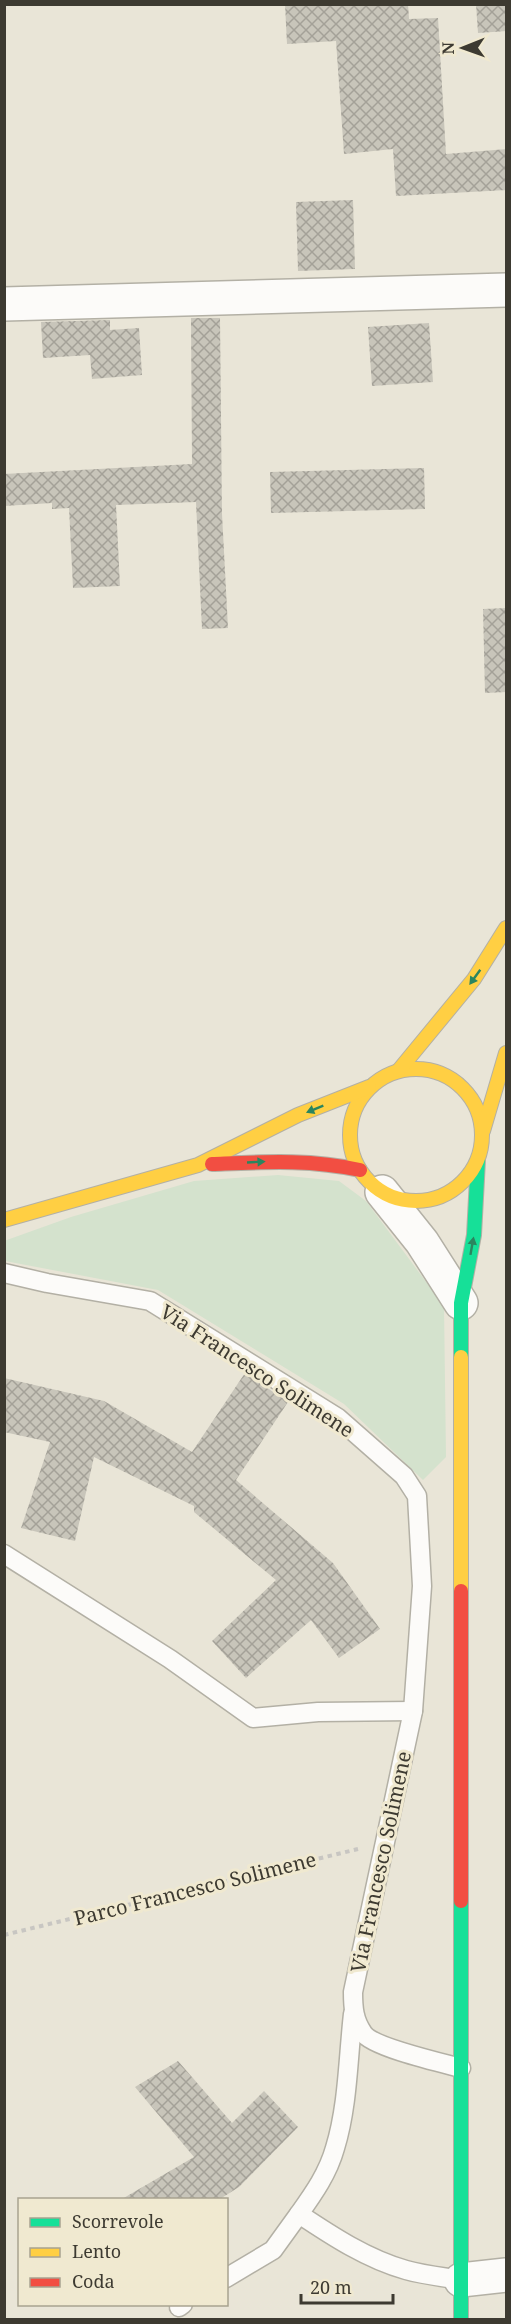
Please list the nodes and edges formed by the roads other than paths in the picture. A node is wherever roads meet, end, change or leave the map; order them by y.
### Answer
1 (507, 290) edge
2 (4, 304) edge
3 (507, 928) edge
4 (507, 1053) edge
5 (399, 1070) junction
6 (369, 1087) junction
7 (483, 1131) junction
8 (478, 1160) junction
9 (198, 1165) junction
10 (371, 1181) junction
11 (4, 1220) edge
12 (4, 1273) edge
13 (461, 1303) junction
14 (4, 1554) edge
15 (413, 1711) junction
16 (353, 2014) junction
17 (461, 2068) junction
18 (299, 2214) junction
19 (507, 2275) edge
20 (228, 2277) edge
21 (461, 2280) junction
22 (461, 2319) edge

1 - 2 street
3 -> 5 street
4 - 7 street
5 - 6 street
5 - 7 street
6 -> 9 street
6 - 10 street
7 - 8 street
8 - 10 street
13 -> 8 street
9 -> 10 street
9 - 11 street
10 - 13 street
12 - 15 lane, Via Francesco Solimene
13 - 17 street
14 - 15 lane
15 - 16 lane, Via Francesco Solimene
16 - 17 lane
16 - 18 lane, Via Francesco Solimene
17 - 21 street
18 - 20 lane, Via Francesco Solimene
18 - 21 lane
19 - 21 street
21 - 22 street

